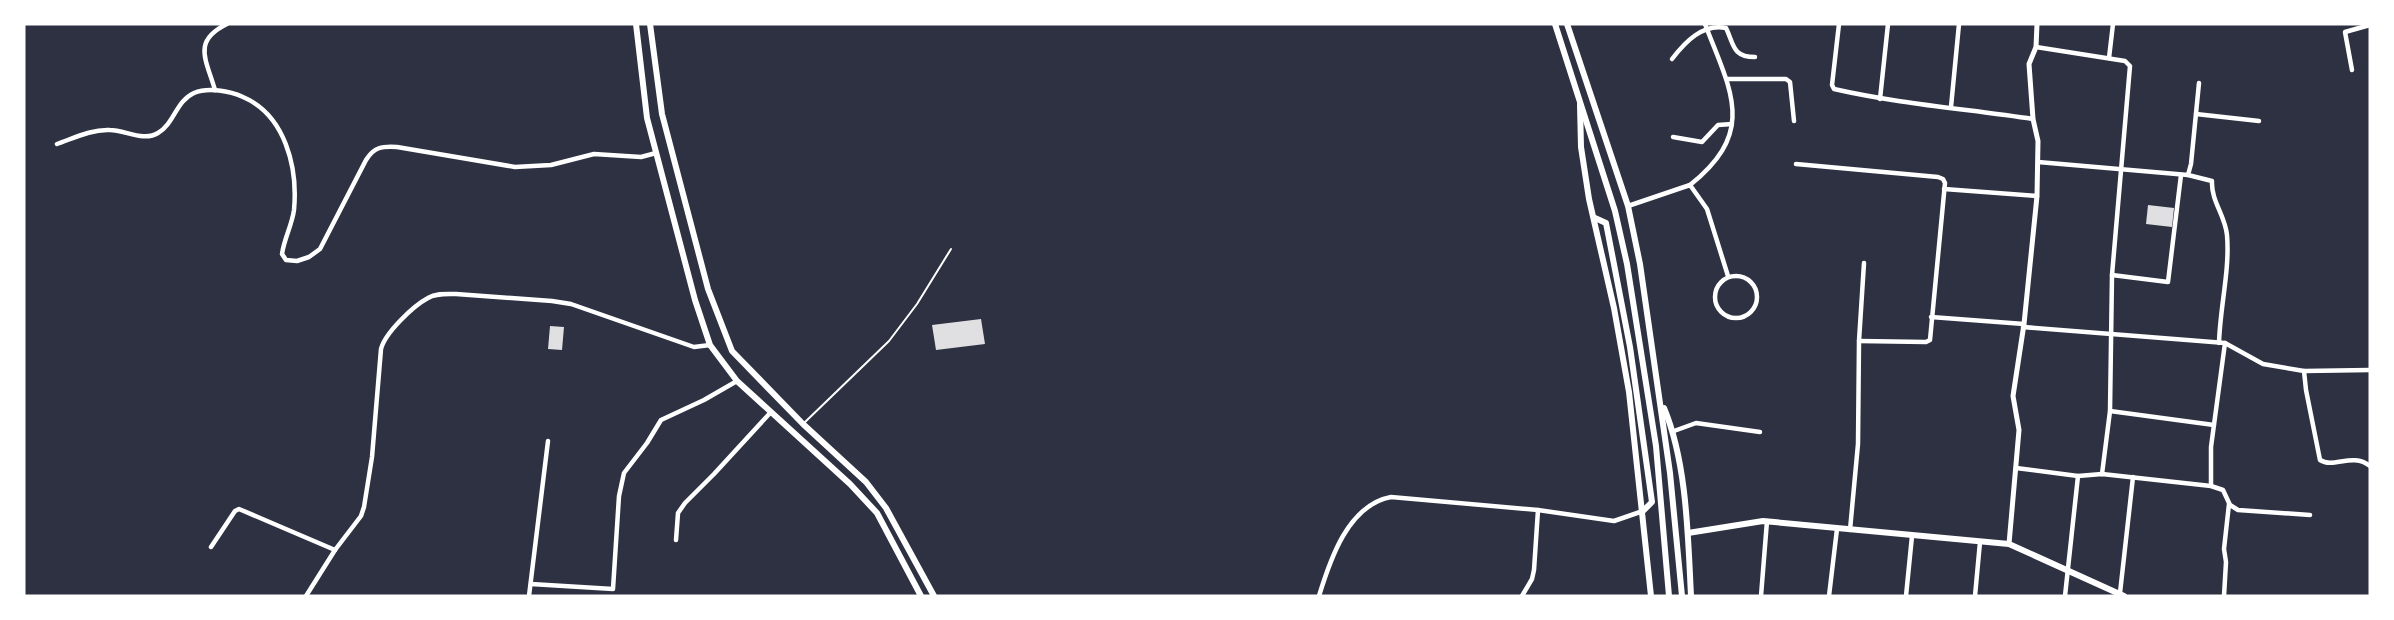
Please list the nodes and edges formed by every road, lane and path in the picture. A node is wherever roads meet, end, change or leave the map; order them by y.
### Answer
1 (227, 24) edge
2 (636, 24) edge
3 (650, 24) edge
4 (1556, 24) edge
5 (1567, 24) edge
6 (1839, 24) edge
7 (1888, 24) edge
8 (1959, 24) edge
9 (2037, 24) edge
10 (2113, 24) edge
11 (2370, 25) edge
12 (1706, 26) edge
13 (2036, 47) junction
14 (1755, 57) dead end
15 (2109, 58) junction
16 (1672, 59) dead end
17 (2352, 70) dead end
18 (1727, 79) junction
19 (2199, 83) dead end
20 (215, 90) junction
21 (1580, 98) junction
22 (1880, 99) junction
23 (1951, 107) junction
24 (2196, 114) junction
25 (2033, 120) junction
26 (1794, 121) dead end
27 (2259, 121) dead end
28 (1732, 124) junction
29 (1673, 137) dead end
30 (57, 144) dead end
31 (656, 153) junction
32 (2038, 162) junction
33 (1796, 164) dead end
34 (2122, 170) junction
35 (2188, 175) junction
36 (2181, 176) junction
37 (1690, 185) junction
38 (1944, 189) junction
39 (2037, 196) junction
40 (1628, 206) junction
41 (951, 249) dead end
42 (1864, 263) dead end
43 (2112, 274) junction
44 (1728, 276) junction
45 (1931, 317) junction
46 (2024, 325) junction
47 (2110, 335) junction
48 (1859, 341) junction
49 (2222, 343) junction
50 (710, 345) junction
51 (2370, 370) edge
52 (2304, 371) junction
53 (737, 381) junction
54 (1659, 397) junction
55 (2110, 411) junction
56 (771, 412) junction
57 (803, 424) junction
58 (2214, 425) junction
59 (1674, 431) junction
60 (1760, 432) dead end
61 (548, 441) dead end
62 (2370, 466) edge
63 (2016, 468) junction
64 (2102, 474) junction
65 (2078, 476) junction
66 (2133, 477) junction
67 (2211, 486) junction
68 (2229, 504) junction
69 (1538, 510) junction
70 (1643, 511) junction
71 (2310, 515) dead end
72 (1767, 521) junction
73 (1837, 529) junction
74 (1850, 530) junction
75 (1688, 533) junction
76 (1912, 536) junction
77 (676, 540) dead end
78 (1980, 542) junction
79 (2009, 544) junction
80 (211, 547) dead end
81 (335, 550) junction
82 (2067, 572) junction
83 (531, 584) junction
84 (2122, 595) edge
85 (306, 596) edge
86 (529, 596) edge
87 (921, 596) edge
88 (934, 596) edge
89 (1319, 596) edge
90 (1522, 596) edge
91 (1651, 596) edge
92 (1669, 596) edge
93 (1682, 596) edge
94 (1691, 596) edge
95 (1761, 596) edge
96 (1829, 596) edge
97 (1906, 596) edge
98 (1975, 596) edge
99 (2065, 596) edge
100 (2224, 596) edge

1 - 20 street
2 - 31 main road
3 - 57 main road
4 - 21 main road
5 - 40 main road
6 - 22 street
7 - 22 street
8 - 23 street
9 - 13 street
10 - 15 street
11 - 17 street
12 - 14 street
12 - 16 street
12 - 18 street
13 - 15 street
13 - 25 street
15 - 34 street
18 - 26 street
18 - 28 street
19 - 24 street
20 - 30 street
20 - 31 street
21 - 70 main road
21 - 92 main road
22 - 23 street
23 - 25 street
24 - 27 street
24 - 35 street
25 - 32 street
28 - 29 street
28 - 37 street
31 - 50 main road
32 - 34 street
32 - 39 street
33 - 38 street
34 - 36 street
34 - 43 street
35 - 36 street
35 - 49 street
36 - 43 street
37 - 40 street
37 - 44 street
38 - 39 street
38 - 45 street
39 - 46 street
40 - 54 main road
41 - 57 lane
42 - 48 street
43 - 47 street
44 - 44 street
45 - 46 street
45 - 48 street
46 - 47 street
46 - 63 street
47 - 49 street
47 - 55 street
48 - 74 street
49 - 52 street
49 - 58 street
50 - 53 main road
50 - 81 street
51 - 52 street
52 - 62 street
53 - 56 main road
53 - 83 street
54 - 59 main road
54 - 93 main road
55 - 58 street
55 - 64 street
56 - 77 street
56 - 87 main road
57 - 88 main road
58 - 67 street
59 - 60 street
59 - 75 main road
61 - 83 street
63 - 65 street
63 - 79 street
64 - 65 street
64 - 66 street
65 - 82 street
66 - 67 street
66 - 84 street
67 - 68 street
68 - 71 street
68 - 100 street
69 - 70 street
69 - 89 street
69 - 90 street
70 - 91 main road
72 - 73 main road
72 - 75 main road
72 - 95 street
73 - 74 main road
73 - 96 street
74 - 76 main road
75 - 94 main road
76 - 78 main road
76 - 97 street
78 - 79 main road
78 - 98 street
79 - 82 main road
80 - 81 street
81 - 85 street
82 - 84 main road
82 - 99 street
83 - 86 street

